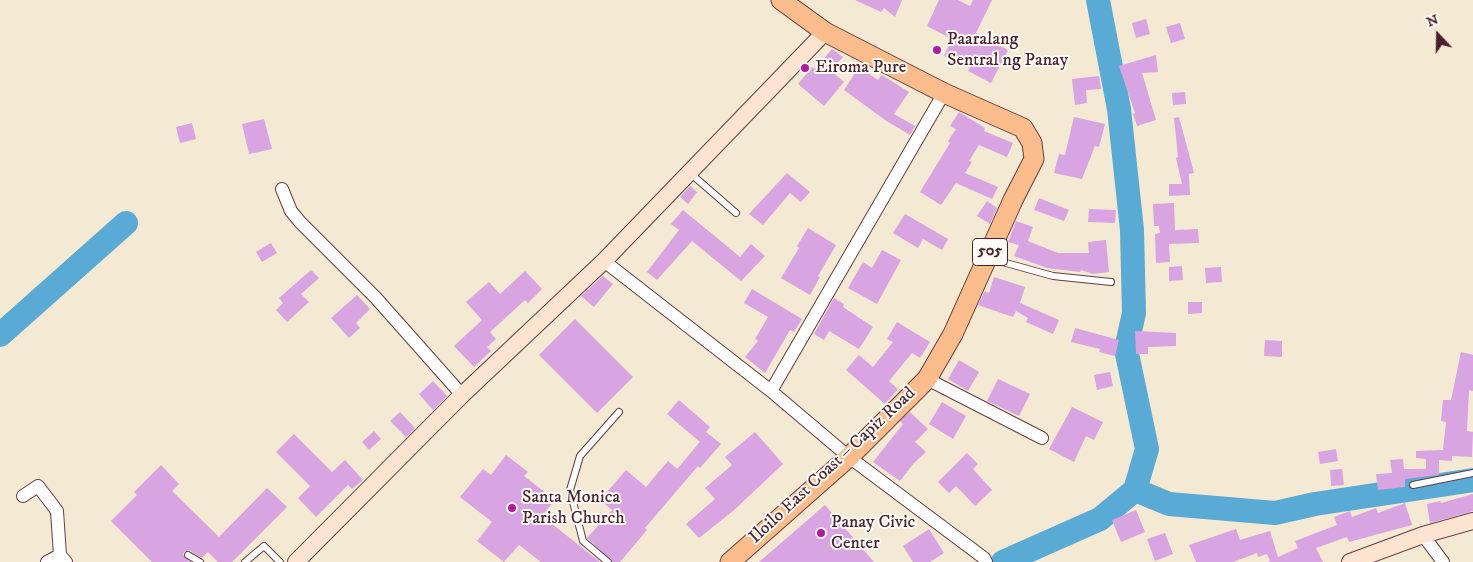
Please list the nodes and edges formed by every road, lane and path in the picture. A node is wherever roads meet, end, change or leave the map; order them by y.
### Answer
1 (781, 0) edge
2 (825, 32) junction
3 (944, 93) junction
4 (689, 172) junction
5 (282, 189) dead end
6 (736, 213) dead end
7 (987, 258) junction
8 (604, 261) junction
9 (1111, 282) dead end
10 (926, 379) junction
11 (771, 391) junction
12 (462, 395) junction
13 (619, 412) dead end
14 (1042, 438) dead end
15 (849, 457) junction
16 (1473, 473) edge
17 (1413, 485) dead end
18 (23, 496) dead end
19 (1473, 521) edge
20 (1423, 535) junction
21 (188, 555) dead end
22 (63, 558) edge
23 (985, 560) edge
24 (47, 562) edge
25 (200, 562) edge
26 (245, 562) edge
27 (280, 562) edge
28 (296, 562) edge
29 (608, 562) edge
30 (730, 562) edge
31 (1350, 562) edge
32 (1443, 562) edge

1 - 2 main road, Iloilo East Coast – Capiz Road / 505
2 - 3 main road, Iloilo East Coast – Capiz Road / 505
2 - 4 street
3 - 7 main road, Iloilo East Coast – Capiz Road / 505
3 - 11 street
4 - 6 lane
4 - 8 street
5 - 12 street
7 - 9 lane
7 - 10 main road, Iloilo East Coast – Capiz Road / 505
8 - 11 street
8 - 12 street
10 - 14 street
10 - 15 main road, Iloilo East Coast – Capiz Road / 505
11 - 15 street
12 - 28 street
13 - 29 lane
15 - 23 street
15 - 30 main road, Iloilo East Coast – Capiz Road / 505
16 - 17 lane
18 - 22 street
19 - 20 street
20 - 31 street
20 - 32 street
21 - 25 lane
22 - 24 street
26 - 27 lane

